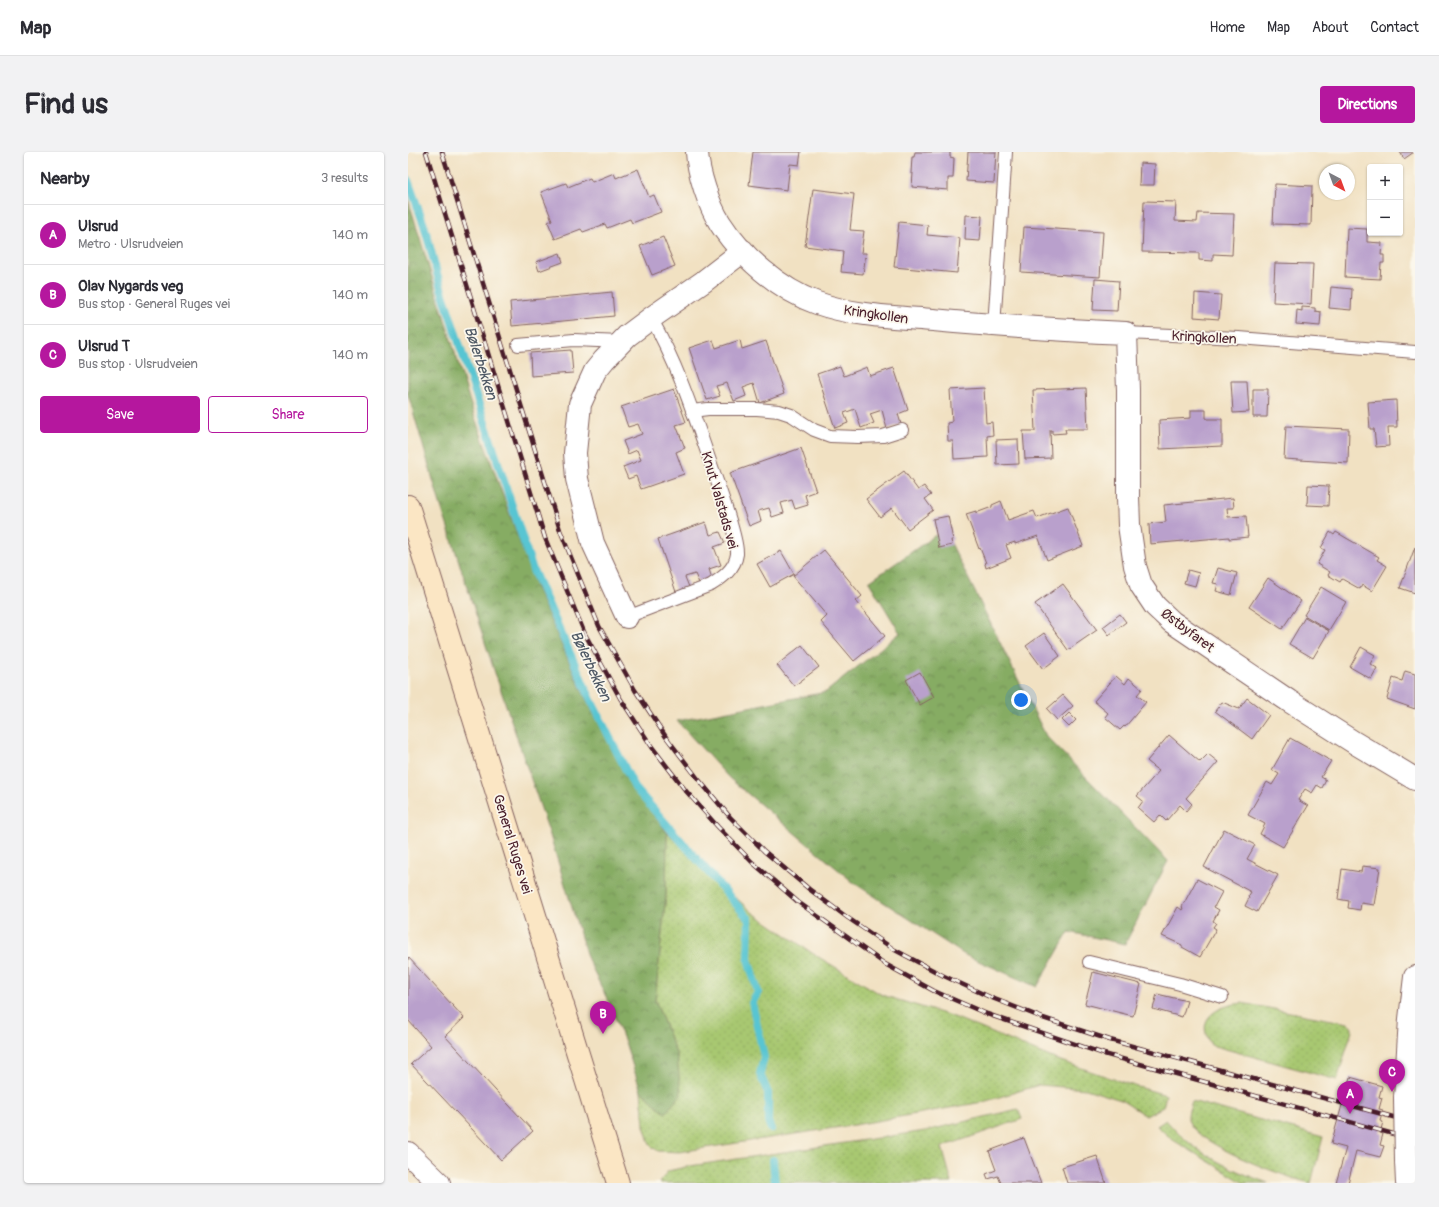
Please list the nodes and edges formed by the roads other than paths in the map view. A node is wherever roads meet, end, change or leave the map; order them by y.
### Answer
1 (697, 152) edge
2 (1006, 152) edge
3 (743, 251) junction
4 (651, 318) junction
5 (994, 326) junction
6 (1126, 333) junction
7 (621, 342) junction
8 (518, 346) dead end
9 (1415, 352) edge
10 (692, 411) junction
11 (902, 430) dead end
12 (408, 506) edge
13 (627, 617) joint
14 (1415, 779) edge
15 (1089, 962) dead end
16 (1415, 977) edge
17 (1222, 997) dead end
18 (408, 1153) edge
19 (439, 1183) edge
20 (618, 1183) edge
21 (1407, 1183) edge

1 - 3 street, Kringkollen
2 - 5 lane
3 - 4 street, Knut Valstads vei
3 - 5 street, Kringkollen
4 - 7 street, Knut Valstads vei
4 - 10 lane, Knut Valstads vei
5 - 6 street, Kringkollen
6 - 9 lane, Kringkollen
6 - 14 street, Østbyfaret
7 - 8 lane
7 - 13 street, Knut Valstads vei
10 - 11 lane
10 - 13 lane, Knut Valstads vei
12 - 20 main road, General Ruges vei
15 - 17 lane
16 - 21 street, bridge
18 - 19 street

